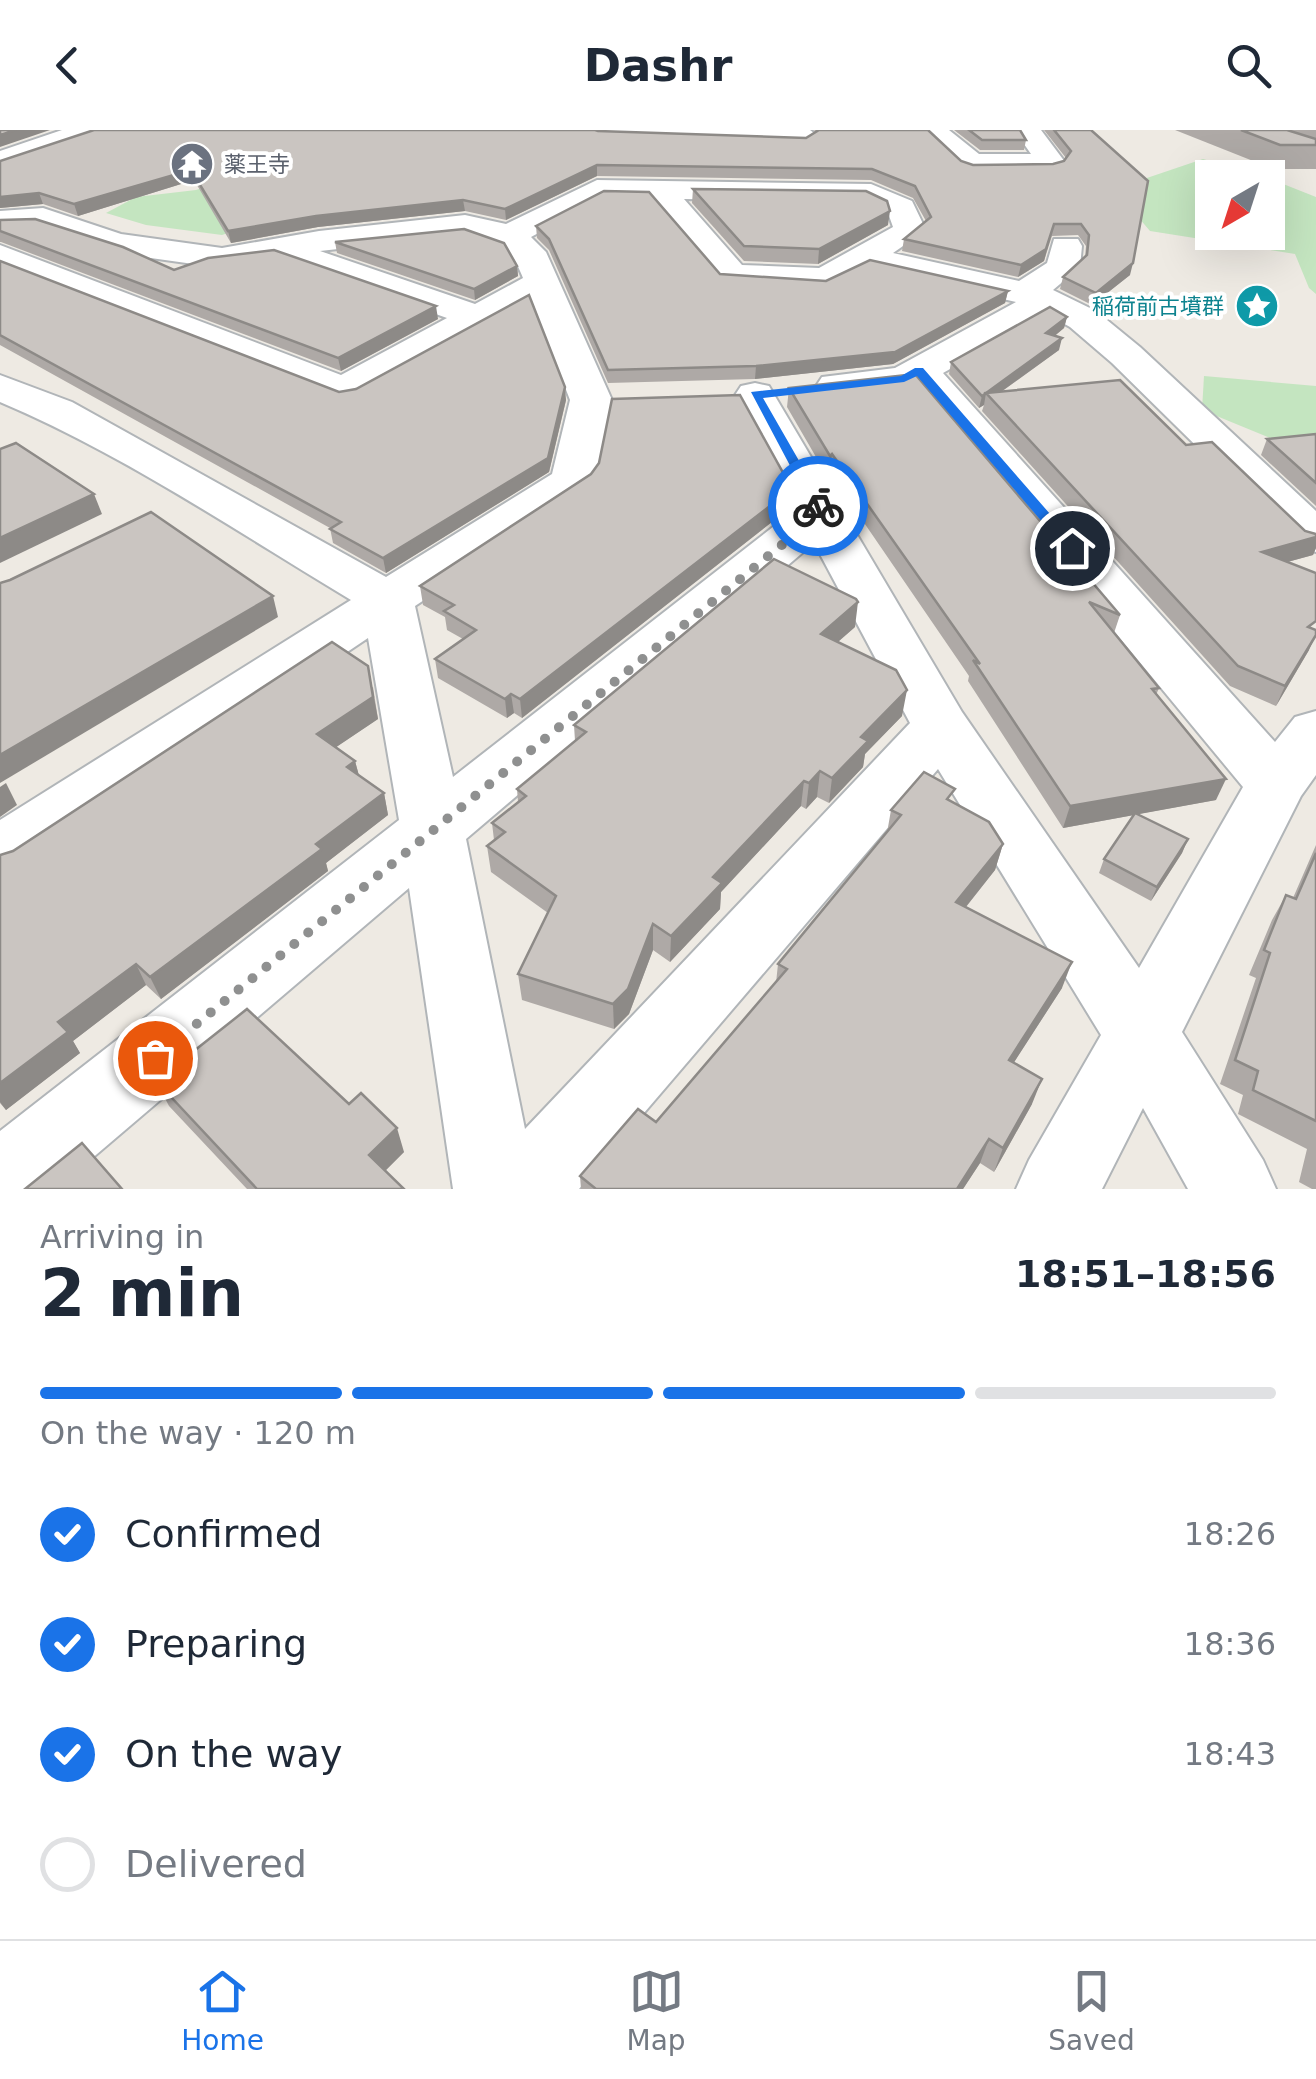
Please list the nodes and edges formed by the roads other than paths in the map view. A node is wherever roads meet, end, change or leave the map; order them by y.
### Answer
1 (89, 130) edge
2 (598, 130) edge
3 (932, 130) edge
4 (1027, 130) edge
5 (0, 137) edge
6 (44, 145) junction
7 (0, 160) edge
8 (660, 190) junction
9 (801, 192) junction
10 (0, 220) edge
11 (510, 235) junction
12 (1066, 246) dead end
13 (282, 249) junction
14 (0, 255) edge
15 (866, 258) junction
16 (542, 282) junction
17 (1036, 296) junction
18 (478, 317) junction
19 (919, 370) junction
20 (0, 386) edge
21 (822, 512) junction
22 (1316, 537) edge
23 (388, 600) junction
24 (941, 726) junction
25 (1305, 750) edge
26 (434, 832) junction
27 (0, 852) edge
28 (1142, 1035) junction
29 (0, 1184) edge
30 (496, 1189) edge
31 (525, 1189) edge
32 (1058, 1189) edge
33 (1234, 1189) edge

1 - 6 street
2 - 9 street
3 - 4 street
5 - 6 street
6 - 7 street
8 - 9 street
8 - 11 street
8 - 15 street
9 - 15 street
10 - 13 street
11 - 13 street
11 - 16 street
12 - 17 street
13 - 18 street
14 - 18 street
15 - 17 street
16 - 18 street
16 - 23 street
17 - 19 street
17 - 22 street
19 - 21 street
19 - 25 street
20 - 23 street
21 - 24 street
21 - 26 street
23 - 26 street
23 - 27 street
24 - 28 street
24 - 31 street
25 - 28 street
26 - 29 street
26 - 30 street
28 - 32 street
28 - 33 street

